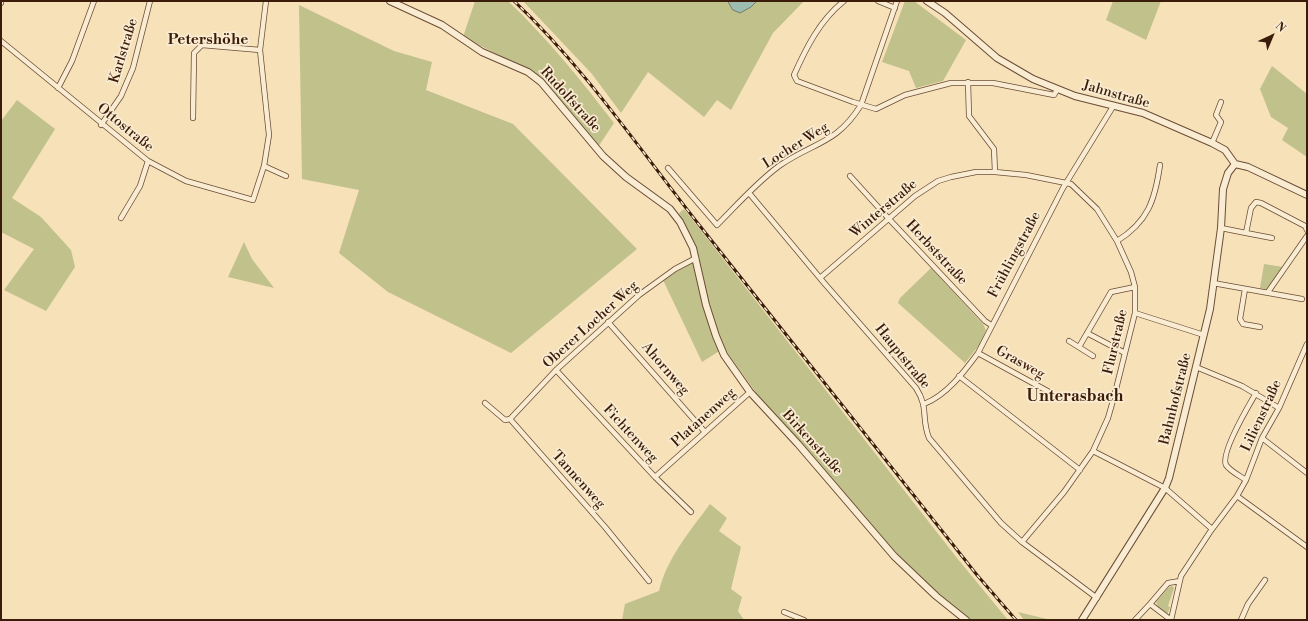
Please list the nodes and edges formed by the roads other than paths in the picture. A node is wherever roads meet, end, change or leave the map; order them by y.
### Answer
1 (94, 1) edge
2 (150, 1) edge
3 (266, 1) edge
4 (390, 1) edge
5 (844, 1) edge
6 (878, 1) edge
7 (897, 1) edge
8 (927, 1) edge
9 (895, 8) junction
10 (1, 41) edge
11 (260, 50) junction
12 (968, 82) junction
13 (58, 88) junction
14 (1056, 92) junction
15 (1221, 102) dead end
16 (861, 105) junction
17 (1114, 105) junction
18 (193, 118) dead end
19 (101, 125) junction
20 (1212, 143) junction
21 (148, 161) junction
22 (1235, 164) junction
23 (1160, 165) dead end
24 (264, 166) junction
25 (668, 168) dead end
26 (995, 172) junction
27 (286, 176) dead end
28 (850, 176) dead end
29 (1066, 183) junction
30 (750, 193) junction
31 (1307, 195) edge
32 (121, 218) dead end
33 (889, 219) junction
34 (1221, 228) junction
35 (1306, 228) edge
36 (1246, 233) junction
37 (1307, 236) edge
38 (1272, 238) dead end
39 (1117, 241) junction
40 (696, 258) junction
41 (820, 278) junction
42 (1213, 283) junction
43 (1135, 287) junction
44 (1245, 289) junction
45 (1268, 292) junction
46 (1302, 299) dead end
47 (1135, 313) junction
48 (608, 322) junction
49 (991, 325) junction
50 (1260, 327) dead end
51 (1088, 333) junction
52 (1204, 335) junction
53 (1069, 341) dead end
54 (1307, 344) edge
55 (1079, 347) junction
56 (978, 353) junction
57 (1125, 354) junction
58 (1093, 356) dead end
59 (1196, 367) junction
60 (556, 370) junction
61 (959, 376) junction
62 (750, 392) junction
63 (1051, 393) dead end
64 (1256, 393) junction
65 (485, 403) dead end
66 (924, 404) junction
67 (1279, 408) junction
68 (510, 419) junction
69 (704, 431) junction
70 (1262, 438) junction
71 (1093, 451) junction
72 (1080, 470) junction
73 (1307, 473) edge
74 (655, 478) junction
75 (1246, 480) junction
76 (1165, 488) junction
77 (1237, 496) junction
78 (691, 512) dead end
79 (1211, 530) junction
80 (1022, 542) junction
81 (1307, 547) edge
82 (1265, 580) dead end
83 (649, 581) dead end
84 (1180, 581) junction
85 (1097, 598) junction
86 (1150, 604) junction
87 (784, 612) dead end
88 (804, 620) edge
89 (966, 620) edge
90 (1082, 620) edge
91 (1135, 620) edge
92 (1171, 620) edge
93 (1241, 620) edge

1 - 13 street
2 - 19 street, Karlstraße
3 - 11 street
4 - 40 street, Rudolfstraße
5 - 16 street
6 - 9 street
7 - 9 street, Locher Weg
8 - 14 street, Jahnstraße
9 - 16 street, Locher Weg
10 - 13 street, Ottostraße
11 - 18 street
11 - 24 street
12 - 14 street
12 - 16 street
12 - 26 street
13 - 19 street, Ottostraße
14 - 17 street, Jahnstraße
15 - 20 street
16 - 30 street, Locher Weg
17 - 20 street, Jahnstraße
17 - 29 street, Frühlingstraße
19 - 21 street, Ottostraße
20 - 22 street, Jahnstraße
21 - 24 street, Ottostraße
21 - 32 street
22 - 31 street
22 - 34 street, Bahnhofstraße
23 - 39 street
24 - 27 street
25 - 30 street, Locher Weg
26 - 29 street, Winterstraße
26 - 33 street, Winterstraße
28 - 33 street, Herbststraße
29 - 39 street, Flurstraße
29 - 49 street, Frühlingstraße
30 - 41 street, Hauptstraße
33 - 41 street, Winterstraße
33 - 49 street, Herbststraße
34 - 36 street
34 - 42 street, Bahnhofstraße
35 - 36 street
36 - 38 street
37 - 45 street
39 - 43 street, Flurstraße
40 - 48 street, Oberer Locher Weg
40 - 62 street, Birkenstraße
41 - 66 street, Hauptstraße
42 - 44 street
42 - 52 street, Bahnhofstraße
43 - 47 street, Flurstraße
43 - 51 street
44 - 45 street
44 - 50 street
45 - 46 street
47 - 52 street
47 - 57 street, Flurstraße
48 - 60 street, Oberer Locher Weg
48 - 69 street, Ahornweg
49 - 56 street, Frühlingstraße
51 - 55 street
51 - 57 street
52 - 59 street, Bahnhofstraße
53 - 55 street
54 - 67 street, Lilienstraße
55 - 58 street
56 - 61 street, Frühlingstraße
56 - 63 street, Grasweg
57 - 71 street, Flurstraße
59 - 64 street
59 - 76 street, Bahnhofstraße
60 - 68 street, Oberer Locher Weg
60 - 74 street, Fichtenweg
61 - 66 street, Frühlingstraße
61 - 72 street
62 - 69 street, Platanenweg
62 - 89 street, Birkenstraße
64 - 67 street
64 - 75 street
65 - 68 street, Tannenweg
66 - 80 street, Hauptstraße
67 - 70 street, Lilienstraße
68 - 83 street, Tannenweg
69 - 74 street, Platanenweg
70 - 73 street
70 - 75 street, Lilienstraße
71 - 72 street, Flurstraße
71 - 76 street
72 - 80 street, Flurstraße
74 - 78 street, Fichtenweg
75 - 77 street, Lilienstraße
76 - 79 street
76 - 85 street, Bahnhofstraße
77 - 79 street, Lilienstraße
77 - 81 street
79 - 84 street
80 - 85 street, Hauptstraße
82 - 93 street
84 - 86 street
84 - 92 street
85 - 90 street, Bahnhofstraße
86 - 91 street
86 - 92 street
87 - 88 street

